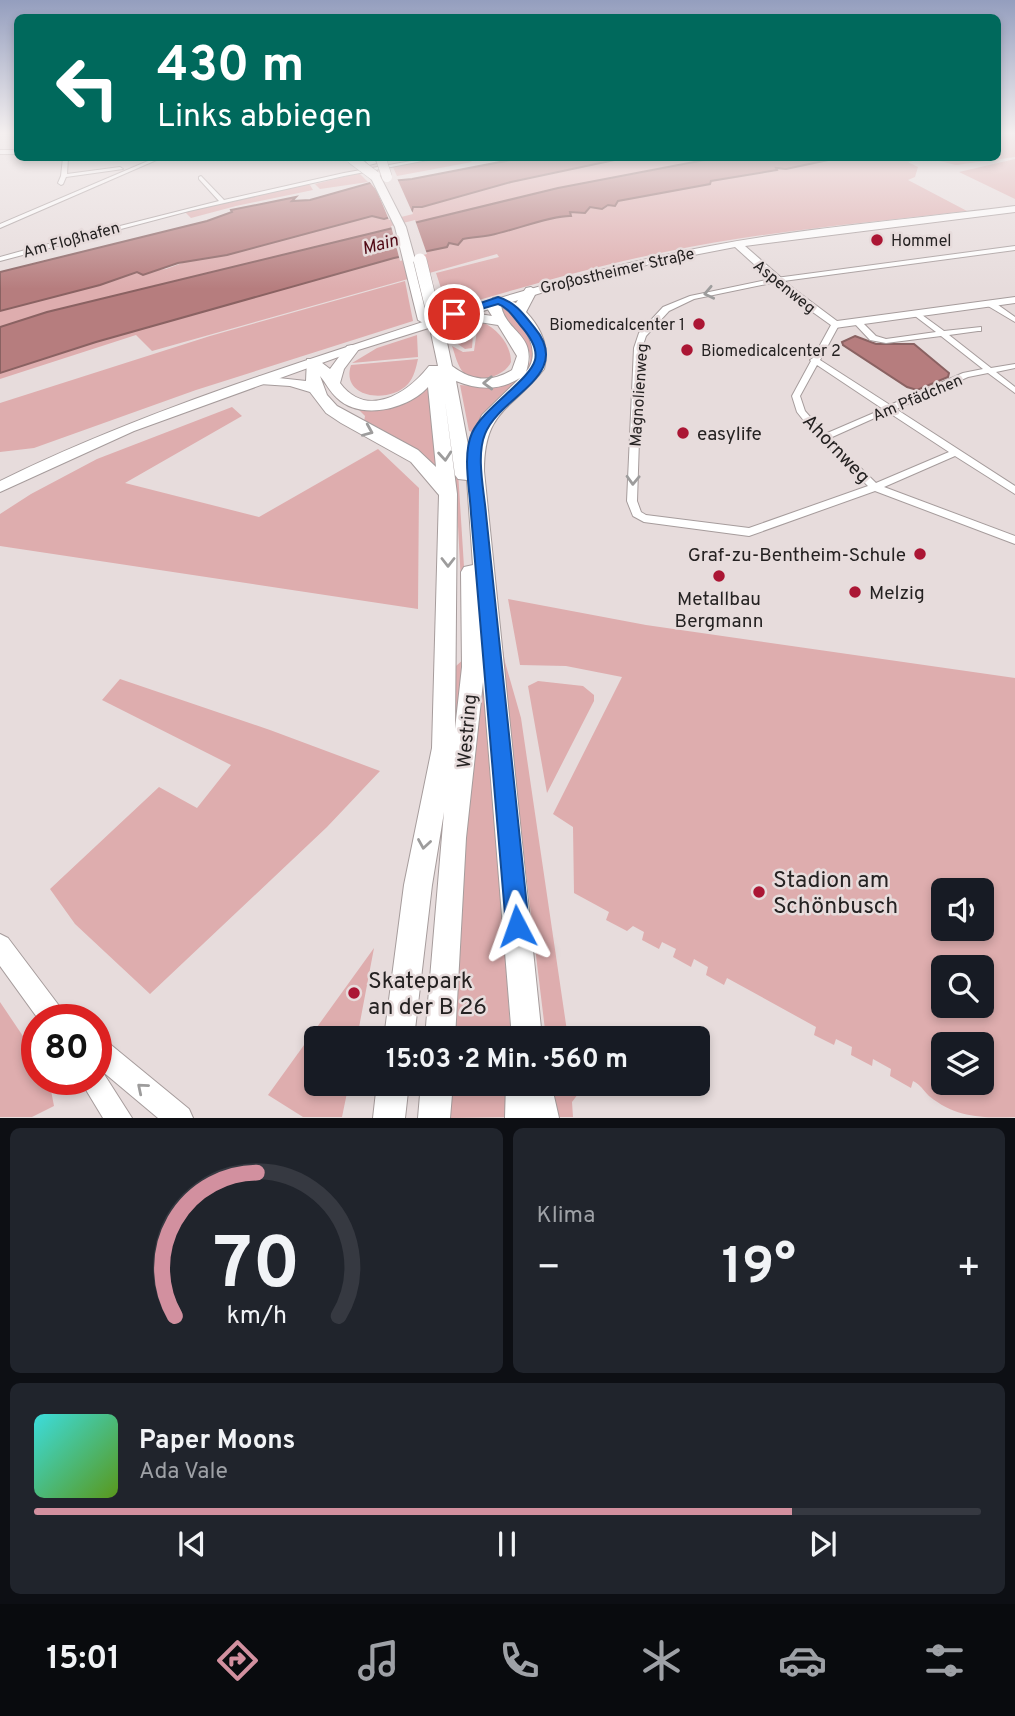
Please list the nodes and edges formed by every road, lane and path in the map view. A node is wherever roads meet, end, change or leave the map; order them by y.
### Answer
1 (95, 185) edge
2 (208, 185) edge
3 (296, 185) edge
4 (381, 185) edge
5 (391, 185) edge
6 (223, 202) junction
7 (1015, 209) edge
8 (0, 226) edge
9 (737, 244) junction
10 (1015, 248) edge
11 (708, 249) junction
12 (0, 258) edge
13 (753, 260) junction
14 (776, 280) junction
15 (531, 291) junction
16 (498, 300) junction
17 (1015, 300) edge
18 (991, 304) junction
19 (454, 314) junction
20 (519, 314) junction
21 (918, 314) junction
22 (1015, 320) edge
23 (502, 322) junction
24 (858, 323) junction
25 (835, 325) junction
26 (978, 329) dead end
27 (944, 334) junction
28 (434, 335) junction
29 (352, 349) junction
30 (814, 360) junction
31 (312, 362) junction
32 (1015, 366) edge
33 (440, 368) junction
34 (989, 370) junction
35 (260, 380) junction
36 (333, 382) junction
37 (316, 389) junction
38 (1015, 391) edge
39 (889, 410) junction
40 (477, 436) joint
41 (823, 438) junction
42 (954, 453) junction
43 (0, 486) edge
44 (874, 487) junction
45 (457, 490) junction
46 (1015, 491) edge
47 (478, 514) junction
48 (1015, 540) edge
49 (443, 743) junction
50 (453, 838) junction
51 (0, 946) edge
52 (43, 1004) edge
53 (400, 1026) edge
54 (441, 1026) edge
55 (525, 1026) edge
56 (112, 1062) edge
57 (103, 1095) edge
58 (392, 1096) edge
59 (522, 1096) edge
60 (538, 1096) edge
61 (119, 1118) edge
62 (180, 1118) edge
63 (389, 1118) edge
64 (521, 1118) edge
65 (543, 1118) edge

1 - 8 street
2 - 6 street
3 - 6 street, Am Floßhafen
4 - 28 highway
5 - 28 highway, bridge
6 - 12 street, Am Floßhafen
7 - 9 main road, Großostheimer Straße
9 - 11 main road, Großostheimer Straße
9 - 13 main road, Aspenweg
10 - 14 street, Magnolienweg
11 - 13 main road
11 - 15 main road, Großostheimer Straße
13 - 14 main road, Aspenweg
14 - 25 main road, Aspenweg
14 -> 44 street, Magnolienweg
15 - 16 main road, Großostheimer Straße
15 - 20 highway
16 - 19 main road, Großostheimer Straße
16 - 20 highway
16 - 23 highway
17 - 18 main road
18 - 21 main road
18 - 22 street
19 - 23 highway
19 - 29 main road, Großostheimer Straße
20 - 40 highway
21 - 24 main road
21 - 27 street
23 -> 33 highway
24 - 25 main road
24 - 27 street
25 - 30 street, Ahornweg
26 - 27 street
27 - 34 street
28 - 33 highway, Westring
29 - 31 main road, Großostheimer Straße
29 - 36 highway
30 - 39 street
30 - 41 street, Ahornweg
31 - 35 main road, Großostheimer Straße
31 - 36 highway
31 - 37 highway
32 - 34 street, Am Pfädchen
33 - 36 highway
33 - 45 highway, Westring
34 - 38 street
34 - 39 street, Am Pfädchen
35 - 37 highway
35 - 43 main road, Großostheimer Straße
37 -> 45 highway
39 - 41 street, Am Pfädchen
39 - 42 street
40 - 47 highway
41 - 44 street, Ahornweg
42 - 44 street, Magnolienweg
42 - 46 street
44 - 48 street, Ahornweg
45 - 47 highway
45 -> 49 highway, Westring
45 - 50 highway, Westring
47 - 55 highway
49 - 50 highway, Westring
49 -> 53 highway
50 - 54 highway, Westring
51 - 52 main road
62 -> 56 main road
57 - 61 main road
58 - 63 highway
59 - 64 highway
60 - 65 highway

